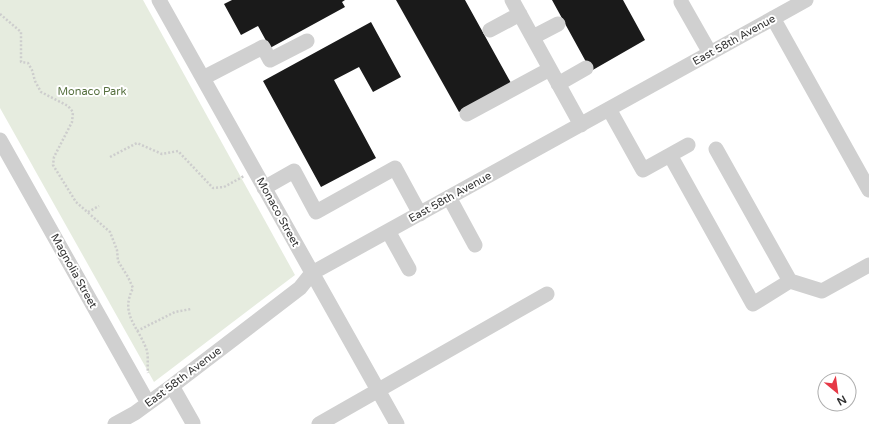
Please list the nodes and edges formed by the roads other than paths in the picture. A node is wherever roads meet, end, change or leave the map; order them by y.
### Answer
1 (160, 0) edge
2 (512, 0) edge
3 (806, 0) edge
4 (681, 2) dead end
5 (520, 14) junction
6 (773, 18) junction
7 (558, 24) dead end
8 (490, 30) dead end
9 (533, 37) junction
10 (307, 41) dead end
11 (710, 53) junction
12 (586, 68) dead end
13 (550, 69) junction
14 (203, 78) junction
15 (558, 84) junction
16 (609, 109) junction
17 (468, 114) dead end
18 (581, 124) junction
19 (0, 140) edge
20 (688, 145) dead end
21 (716, 149) dead end
22 (670, 155) junction
23 (264, 188) junction
24 (869, 190) edge
25 (449, 197) junction
26 (420, 214) junction
27 (388, 231) junction
28 (475, 245) dead end
29 (869, 265) edge
30 (409, 269) dead end
31 (312, 273) junction
32 (790, 281) junction
33 (546, 294) dead end
34 (172, 386) junction
35 (378, 391) junction
36 (148, 403) junction
37 (193, 423) edge
38 (115, 424) edge
39 (319, 424) edge
40 (397, 424) edge

1 - 14 street, Monaco Street
2 - 5 street
3 - 6 street, East 58th Avenue
4 - 11 street
5 - 8 street
5 - 9 street
6 - 11 street, East 58th Avenue
6 - 24 street
7 - 9 street
9 - 13 street
10 - 14 street
11 - 16 street, East 58th Avenue
12 - 15 street
13 - 15 street
13 - 17 street
14 - 23 street, Monaco Street
15 - 18 street
16 - 18 street, East 58th Avenue
16 - 22 street
18 - 25 street, East 58th Avenue
19 - 36 street, Magnolia Street
20 - 22 street
21 - 32 street
22 - 32 street
23 - 26 street
23 - 31 street, Monaco Street
25 - 26 street, East 58th Avenue
25 - 28 street
26 - 27 street, East 58th Avenue
27 - 30 street
27 - 31 street, East 58th Avenue
29 - 32 street
31 - 34 street, East 58th Avenue
31 - 35 street, Monaco Street
33 - 35 street
34 - 36 street, East 58th Avenue
34 - 37 street
35 - 39 street
35 - 40 street, Monaco Street
36 - 38 street, East 58th Avenue

